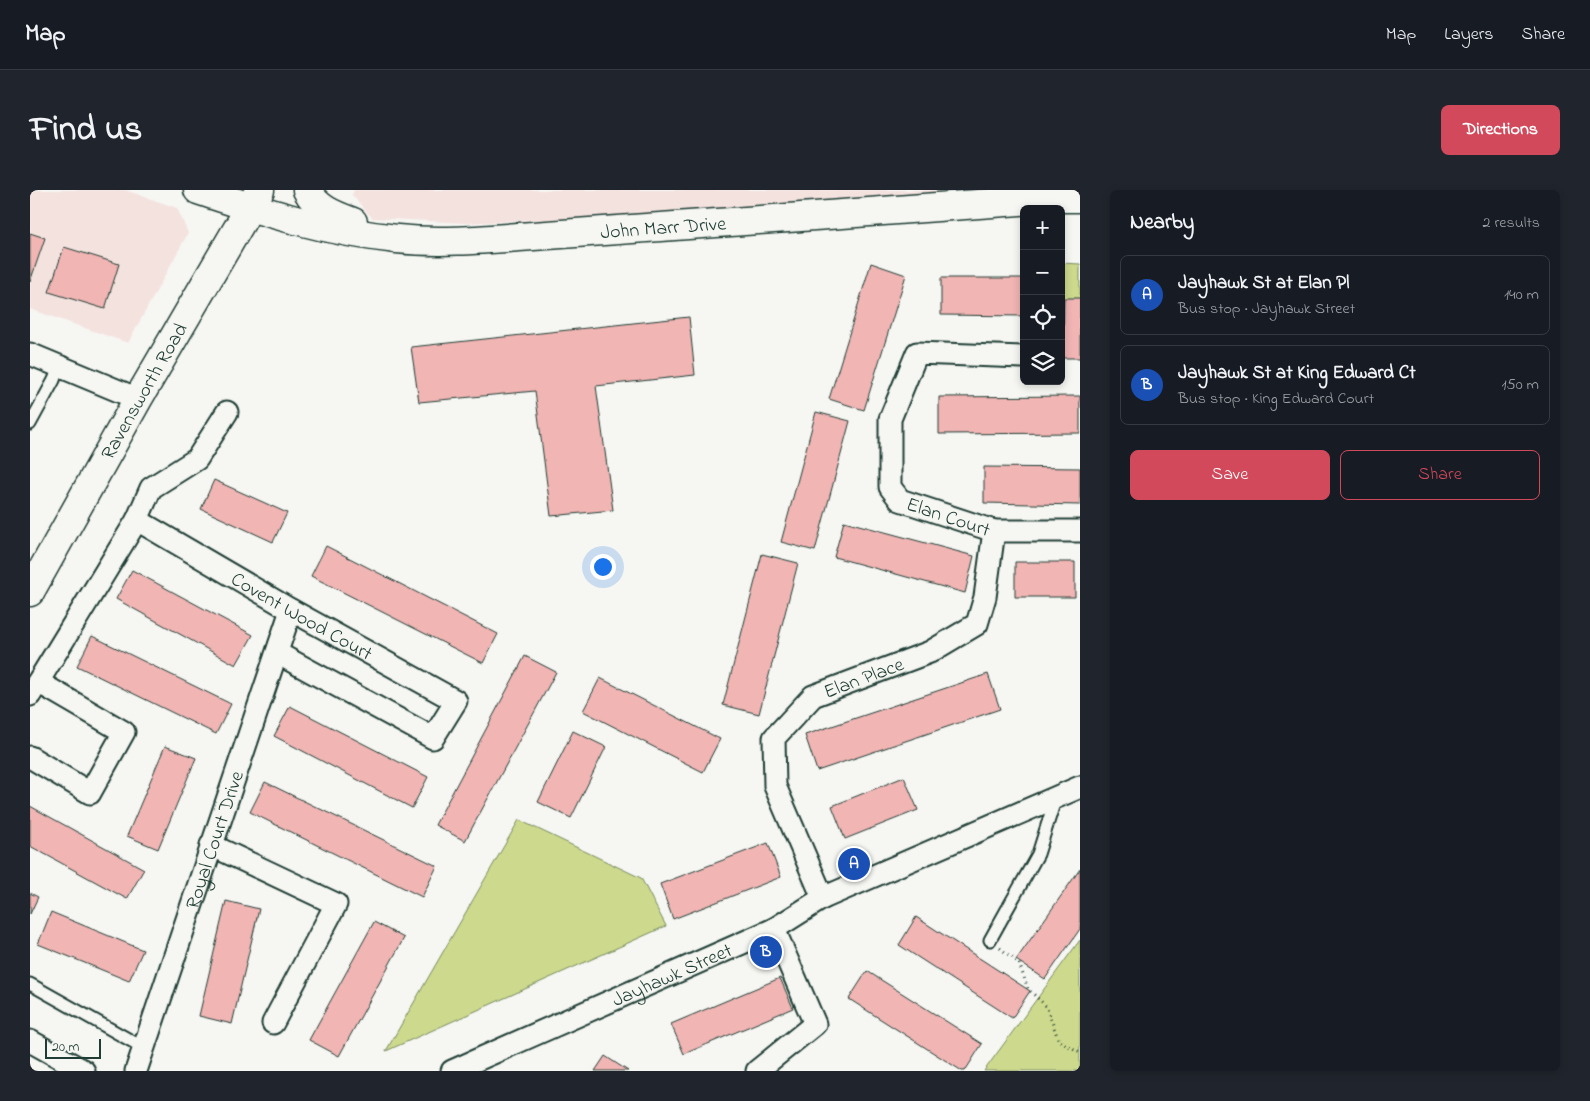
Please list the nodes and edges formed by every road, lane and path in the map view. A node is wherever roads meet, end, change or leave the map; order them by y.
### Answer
1 (198, 190) edge
2 (307, 190) edge
3 (1080, 198) edge
4 (255, 199) edge
5 (399, 240) junction
6 (30, 354) edge
7 (1020, 358) edge
8 (59, 366) junction
9 (138, 399) junction
10 (227, 412) dead end
11 (30, 424) edge
12 (137, 520) junction
13 (994, 531) junction
14 (1080, 531) edge
15 (30, 592) edge
16 (291, 610) junction
17 (277, 653) junction
18 (34, 689) edge
19 (30, 757) edge
20 (1080, 787) edge
21 (1056, 798) junction
22 (211, 845) junction
23 (823, 898) junction
24 (774, 929) junction
25 (990, 940) joint
26 (30, 984) edge
27 (273, 1023) dead end
28 (30, 1041) edge
29 (144, 1048) junction
30 (1080, 1052) edge
31 (84, 1071) edge
32 (136, 1071) edge
33 (452, 1071) edge
34 (757, 1071) edge

1 - 4 street, John Marr Drive
2 - 5 street
3 - 5 street, John Marr Drive
4 - 5 street, John Marr Drive
4 - 9 street, Ravensworth Road
6 - 8 street
7 - 13 street, Elan Court
8 - 9 street
8 - 11 lane
9 - 15 street, Ravensworth Road
10 - 12 street
12 - 16 street, Covent Wood Court
12 - 18 street
13 - 14 street, Elan Court
13 - 23 street, Elan Place
16 - 17 street, Royal Court Drive
16 - 17 street, Covent Wood Court
17 - 22 street, Royal Court Drive
18 - 19 street
20 - 21 street, Jayhawk Street
21 - 23 street, Jayhawk Street
21 - 25 lane
22 - 27 street
22 - 29 street, Royal Court Drive
23 - 24 street, Jayhawk Street
24 - 33 street, Jayhawk Street
24 - 34 street
25 - 30 path
26 - 29 lane
28 - 31 street
29 - 32 street, Royal Court Drive

